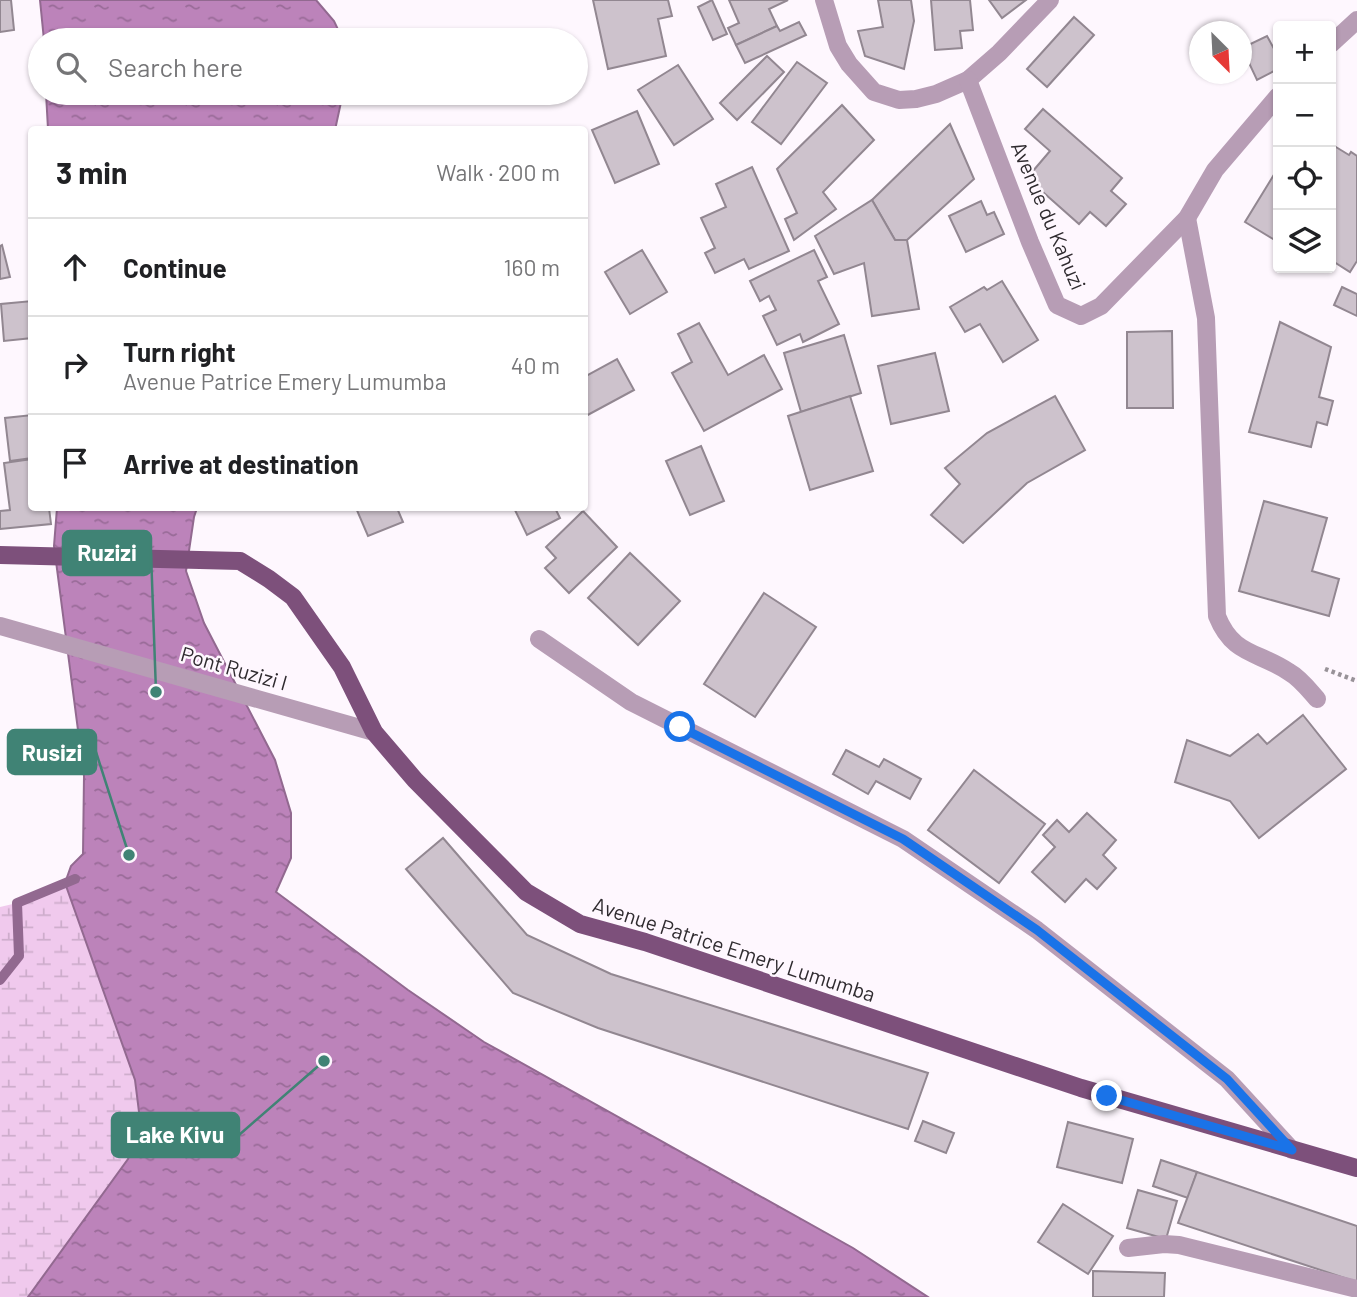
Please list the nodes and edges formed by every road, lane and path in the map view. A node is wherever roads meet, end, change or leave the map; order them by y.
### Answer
1 (824, 0) edge
2 (1050, 0) edge
3 (1357, 20) edge
4 (1336, 39) edge
5 (968, 80) junction
6 (1273, 102) edge
7 (1187, 218) junction
8 (8, 556) edge
9 (0, 626) edge
10 (539, 639) dead end
11 (1317, 699) dead end
12 (374, 732) junction
13 (1292, 1150) junction
14 (1357, 1168) edge
15 (1128, 1248) dead end
16 (1357, 1289) edge

1 - 5 street
2 - 5 street
3 - 4 street
5 - 7 street, Avenue du Kahuzi
6 - 7 street, Avenue du Kahuzi
7 - 11 street
8 - 12 main road, Avenue Patrice Emery Lumumba
9 - 12 street, Pont Ruzizi I
10 - 13 street
12 - 13 main road, Avenue Patrice Emery Lumumba
13 - 14 main road, Avenue Patrice Emery Lumumba
15 - 16 street

